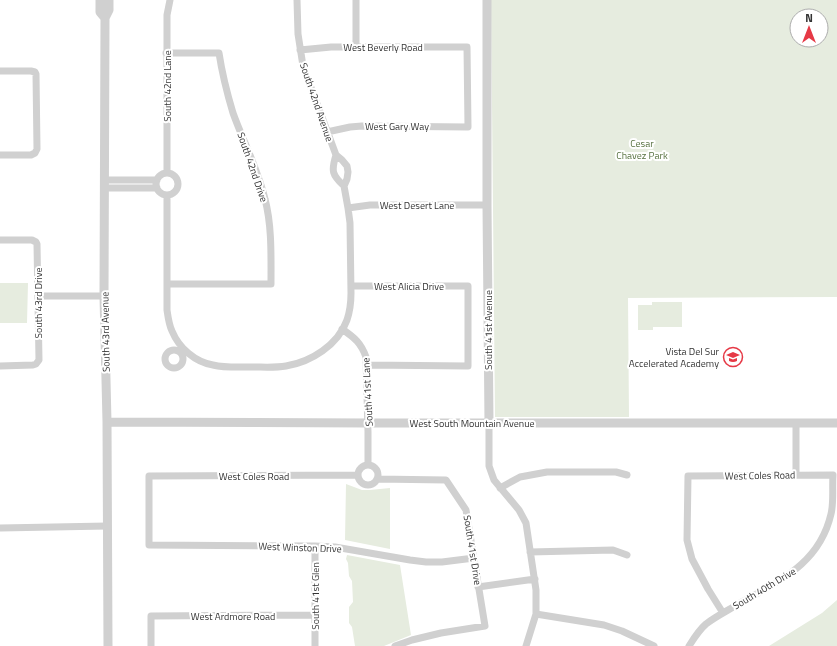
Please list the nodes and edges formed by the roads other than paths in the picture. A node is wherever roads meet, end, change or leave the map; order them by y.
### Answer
1 (100, 0) edge
2 (110, 0) edge
3 (170, 0) edge
4 (297, 0) edge
5 (356, 0) edge
6 (486, 0) edge
7 (105, 18) junction
8 (356, 47) junction
9 (300, 50) junction
10 (166, 53) junction
11 (0, 71) edge
12 (468, 127) joint
13 (327, 132) junction
14 (0, 155) edge
15 (336, 155) junction
16 (167, 173) junction
17 (157, 180) junction
18 (104, 184) junction
19 (344, 186) junction
20 (157, 188) junction
21 (167, 194) junction
22 (487, 205) junction
23 (348, 208) junction
24 (0, 240) edge
25 (167, 284) junction
26 (351, 286) junction
27 (38, 296) junction
28 (104, 296) junction
29 (342, 329) junction
30 (367, 365) junction
31 (0, 366) edge
32 (107, 422) junction
33 (368, 423) junction
34 (489, 423) junction
35 (796, 423) junction
36 (837, 423) edge
37 (368, 465) junction
38 (358, 475) junction
39 (627, 475) dead end
40 (796, 475) junction
41 (832, 475) joint
42 (377, 479) junction
43 (500, 488) junction
44 (107, 526) junction
45 (0, 528) edge
46 (149, 545) joint
47 (315, 546) junction
48 (530, 552) junction
49 (627, 555) dead end
50 (474, 558) junction
51 (535, 579) junction
52 (478, 587) junction
53 (723, 613) junction
54 (536, 614) junction
55 (314, 616) junction
56 (108, 646) edge
57 (150, 646) edge
58 (315, 646) edge
59 (395, 646) edge
60 (526, 646) edge
61 (654, 646) edge
62 (689, 646) edge

1 - 7 street, South 43rd Avenue
2 - 7 street, South 43rd Avenue
3 - 10 street, South 42nd Lane
4 - 9 street, South 42nd Avenue
5 - 8 street
6 - 22 street, South 41st Avenue
7 - 18 street, South 43rd Avenue
8 - 9 street, West Beverly Road
8 - 12 street, West Beverly Road
9 - 13 street, South 42nd Avenue
10 - 16 street, South 42nd Lane
10 - 25 street, South 42nd Drive
11 - 14 street
12 - 13 street, West Gary Way
13 - 15 street, South 42nd Avenue
15 - 19 street, South 42nd Avenue
15 - 19 street, South 42nd Avenue
16 - 17 street
16 - 21 street
17 - 18 street
17 - 20 street
18 - 20 street
18 - 28 street, South 43rd Avenue
19 - 23 street, South 42nd Avenue
20 - 21 street
21 - 25 street
22 - 23 street, West Desert Lane
22 - 34 street, South 41st Avenue
23 - 26 street, South 42nd Avenue
24 - 27 street, South 43rd Drive
25 - 29 street, South 42nd Avenue
26 - 29 street, South 42nd Avenue
26 - 30 street, West Alicia Drive
27 - 28 street
27 - 31 street, South 43rd Drive
28 - 32 street, South 43rd Avenue
29 - 30 street, South 41st Lane
30 - 33 street, South 41st Lane
32 - 33 street, West South Mountain Avenue
32 - 44 street, South 43rd Avenue
33 - 34 street, West South Mountain Avenue
33 - 37 street, South 41st Lane
34 - 35 street, West South Mountain Avenue
34 - 43 street, South 41st Avenue
35 - 36 street, West South Mountain Avenue
35 - 40 street
37 - 38 street
37 - 42 street
38 - 42 street
38 - 46 street, West Coles Road
39 - 43 street
40 - 41 street, West Coles Road
40 - 53 street, West Coles Road
41 - 53 street, South 40th Drive
42 - 50 street, South 41st Drive
43 - 48 street, South 41st Avenue
44 - 45 street
44 - 56 street, South 43rd Avenue
46 - 47 street, West Winston Drive
47 - 50 street, West Winston Drive
47 - 55 street, South 41st Glen
48 - 49 street
48 - 51 street, South 41st Avenue
50 - 52 street, South 41st Drive
51 - 52 street
51 - 54 street, South 41st Avenue
52 - 59 street, South 41st Drive
53 - 62 street, South 40th Drive
54 - 60 street, South 41st Avenue
54 - 61 street
55 - 57 street, West Ardmore Road
55 - 58 street, South 41st Glen

